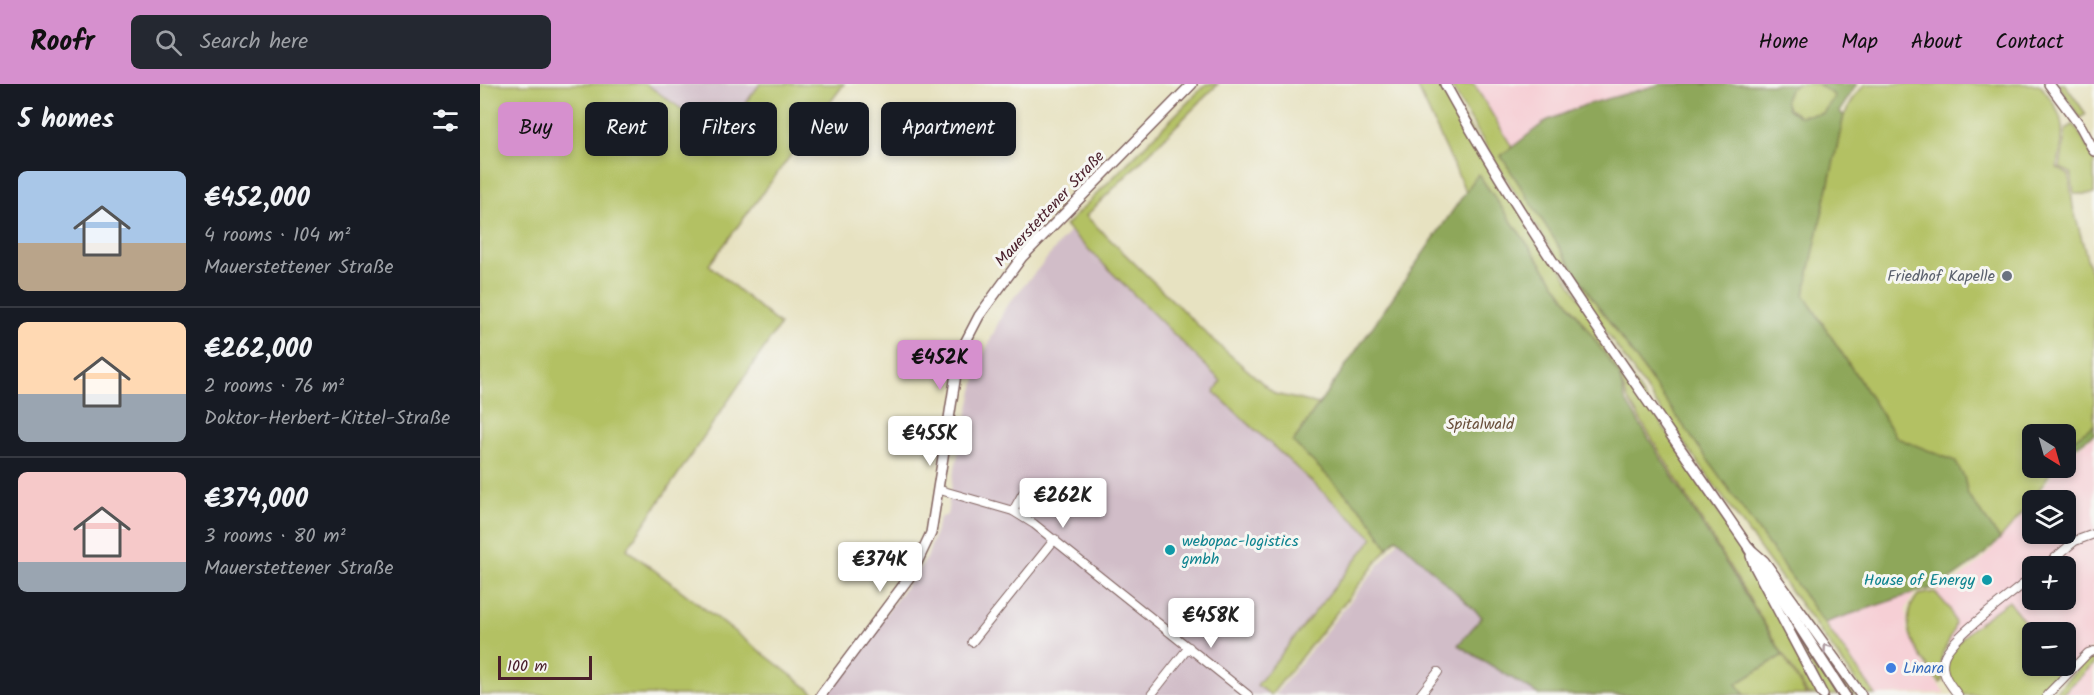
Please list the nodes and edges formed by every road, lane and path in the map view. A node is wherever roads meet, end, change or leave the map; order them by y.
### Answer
1 (1192, 84) edge
2 (1445, 84) edge
3 (2049, 84) edge
4 (2094, 152) edge
5 (940, 490) junction
6 (1023, 493) dead end
7 (1013, 511) junction
8 (2094, 534) edge
9 (1055, 539) junction
10 (1749, 548) junction
11 (2058, 556) edge
12 (2022, 586) edge
13 (972, 642) dead end
14 (1189, 647) junction
15 (2094, 651) edge
16 (1438, 672) dead end
17 (821, 695) edge
18 (1151, 695) edge
19 (1248, 695) edge
20 (1420, 695) edge
21 (1823, 695) edge
22 (1844, 695) edge
23 (1861, 695) edge
24 (1958, 695) edge
25 (2047, 695) edge

1 - 5 main road, Mauerstettener Straße
2 - 10 main road
3 - 4 main road
5 - 7 street
5 - 17 main road, Mauerstettener Straße
6 - 7 street
7 - 9 street
8 - 11 street
9 - 13 street
9 - 14 street
10 - 21 main road
10 - 22 highway
23 -> 10 main road
12 - 24 street
14 - 18 street
14 - 19 street
15 - 25 street
16 - 20 street

